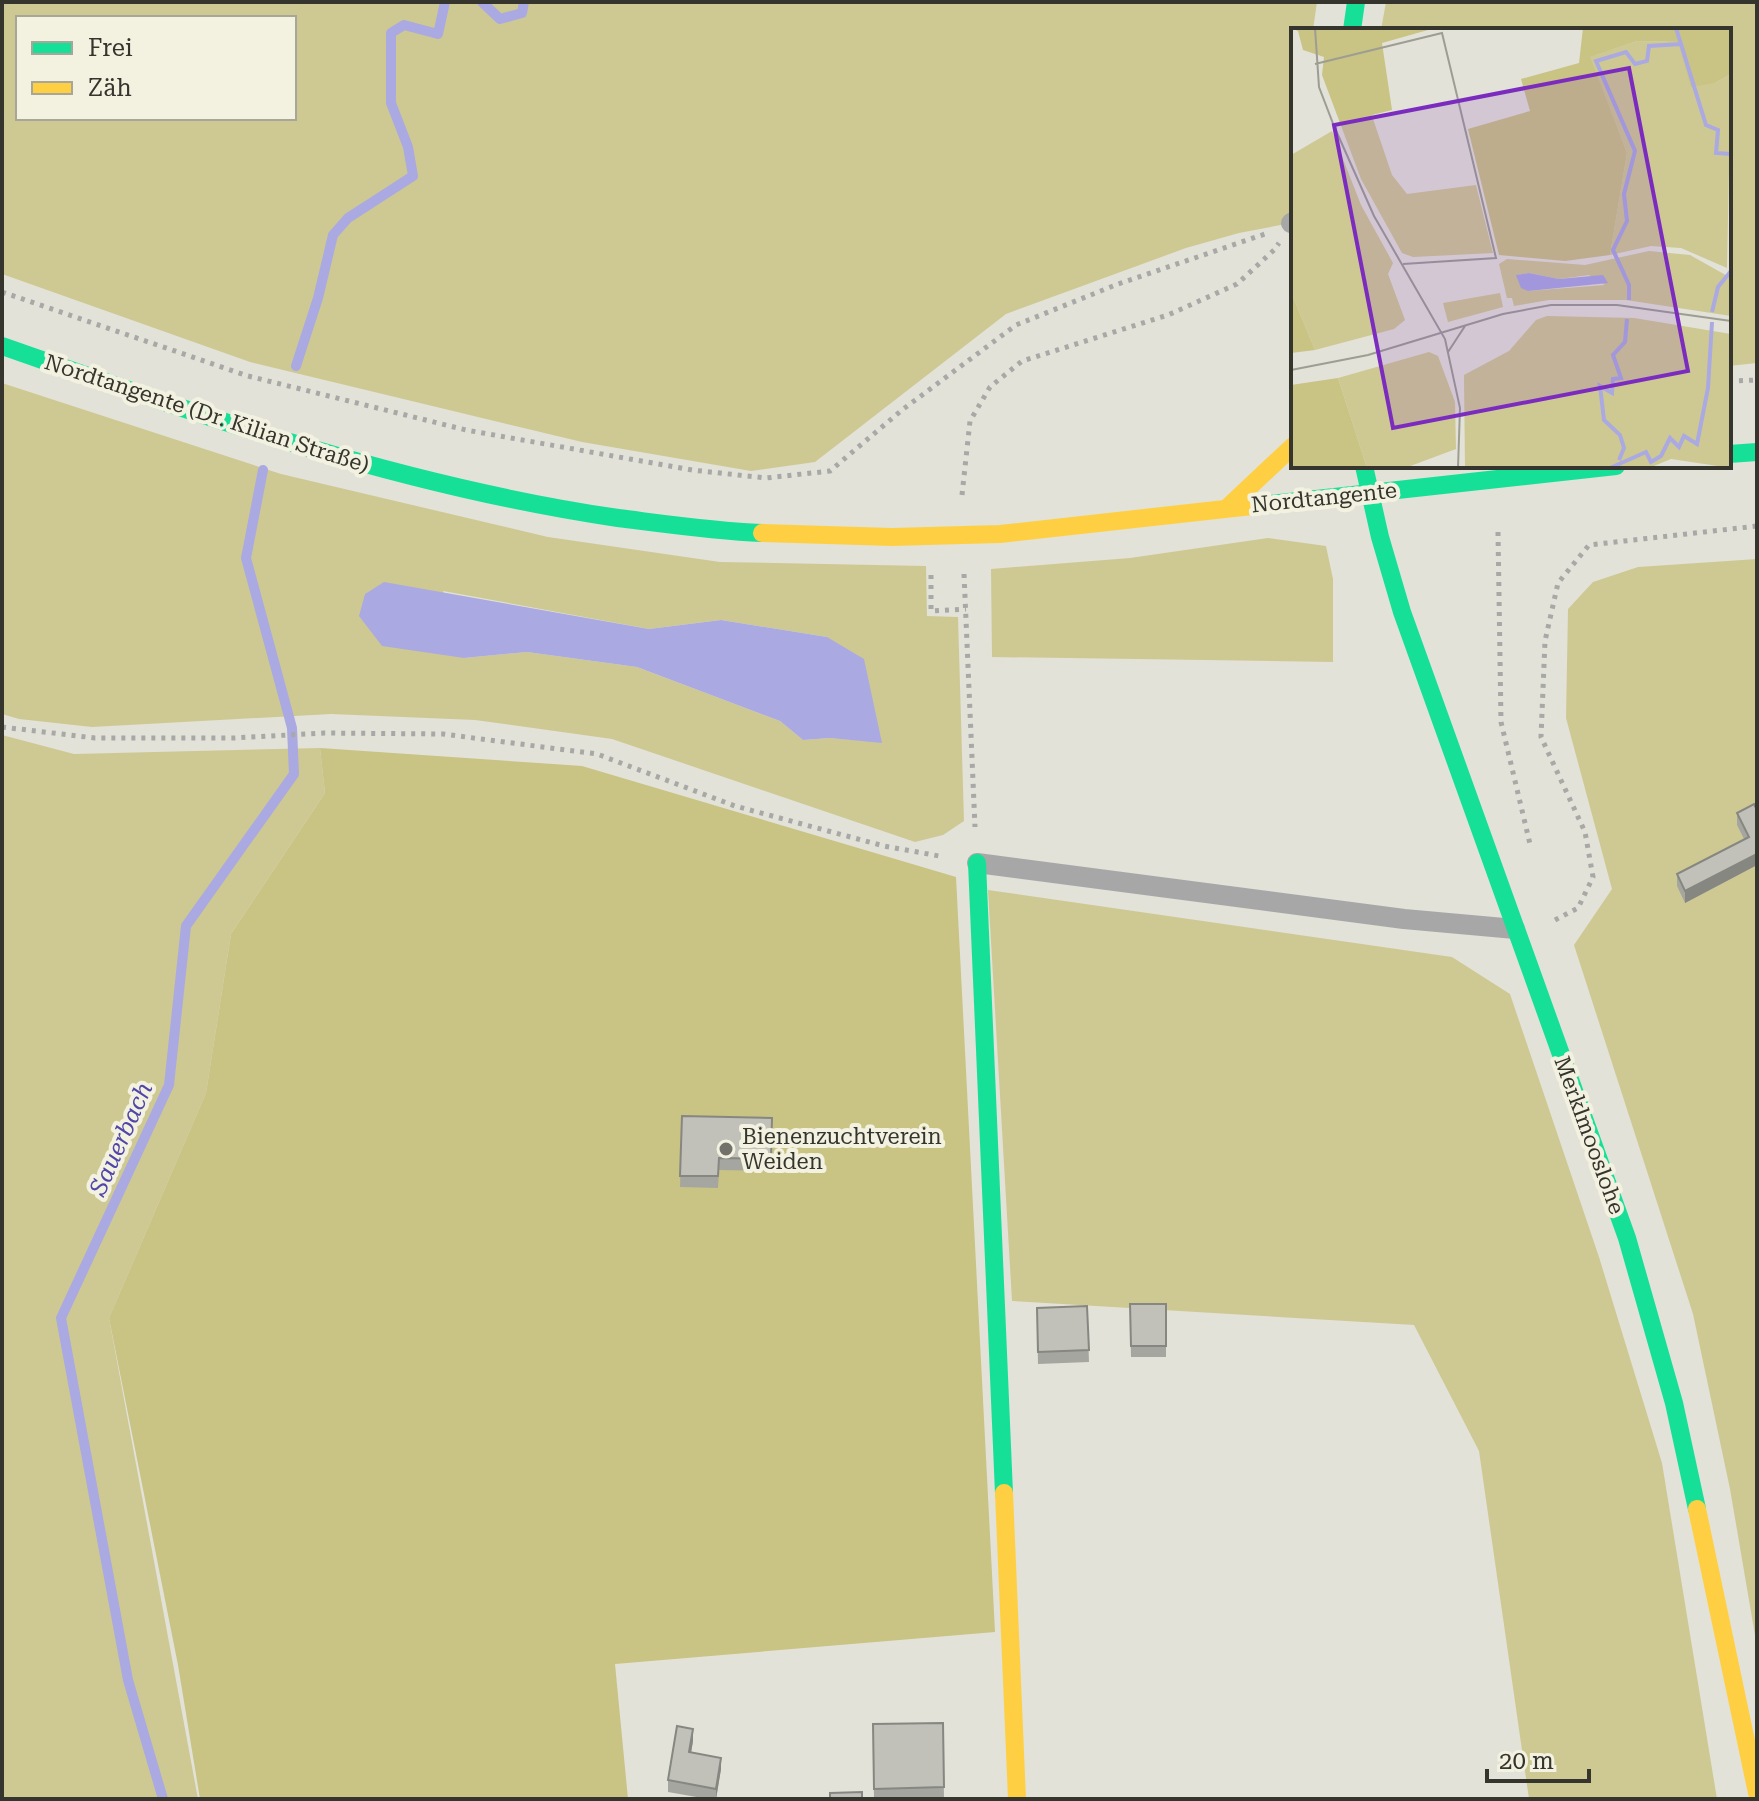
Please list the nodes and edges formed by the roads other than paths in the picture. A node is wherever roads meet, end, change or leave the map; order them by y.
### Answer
1 (1356, 2) edge
2 (1352, 28) edge
3 (2, 346) edge
4 (1291, 448) edge
5 (1757, 452) edge
6 (1731, 454) edge
7 (1364, 468) edge
8 (1597, 468) edge
9 (1370, 492) junction
10 (1228, 507) junction
11 (1080, 526) joint
12 (977, 863) joint
13 (1515, 929) junction
14 (1757, 1793) edge
15 (1017, 1799) edge

1 - 2 street
3 - 11 street, Nordtangente (Dr. Kilian Straße)
4 - 10 street
5 - 6 street
7 - 9 street, Merklmooslohe
8 - 9 street, Nordtangente
9 - 10 street, Nordtangente
9 - 13 street, Merklmooslohe
10 - 11 street, Nordtangente
12 - 13 lane
12 - 15 street
13 - 14 street, Merklmooslohe

